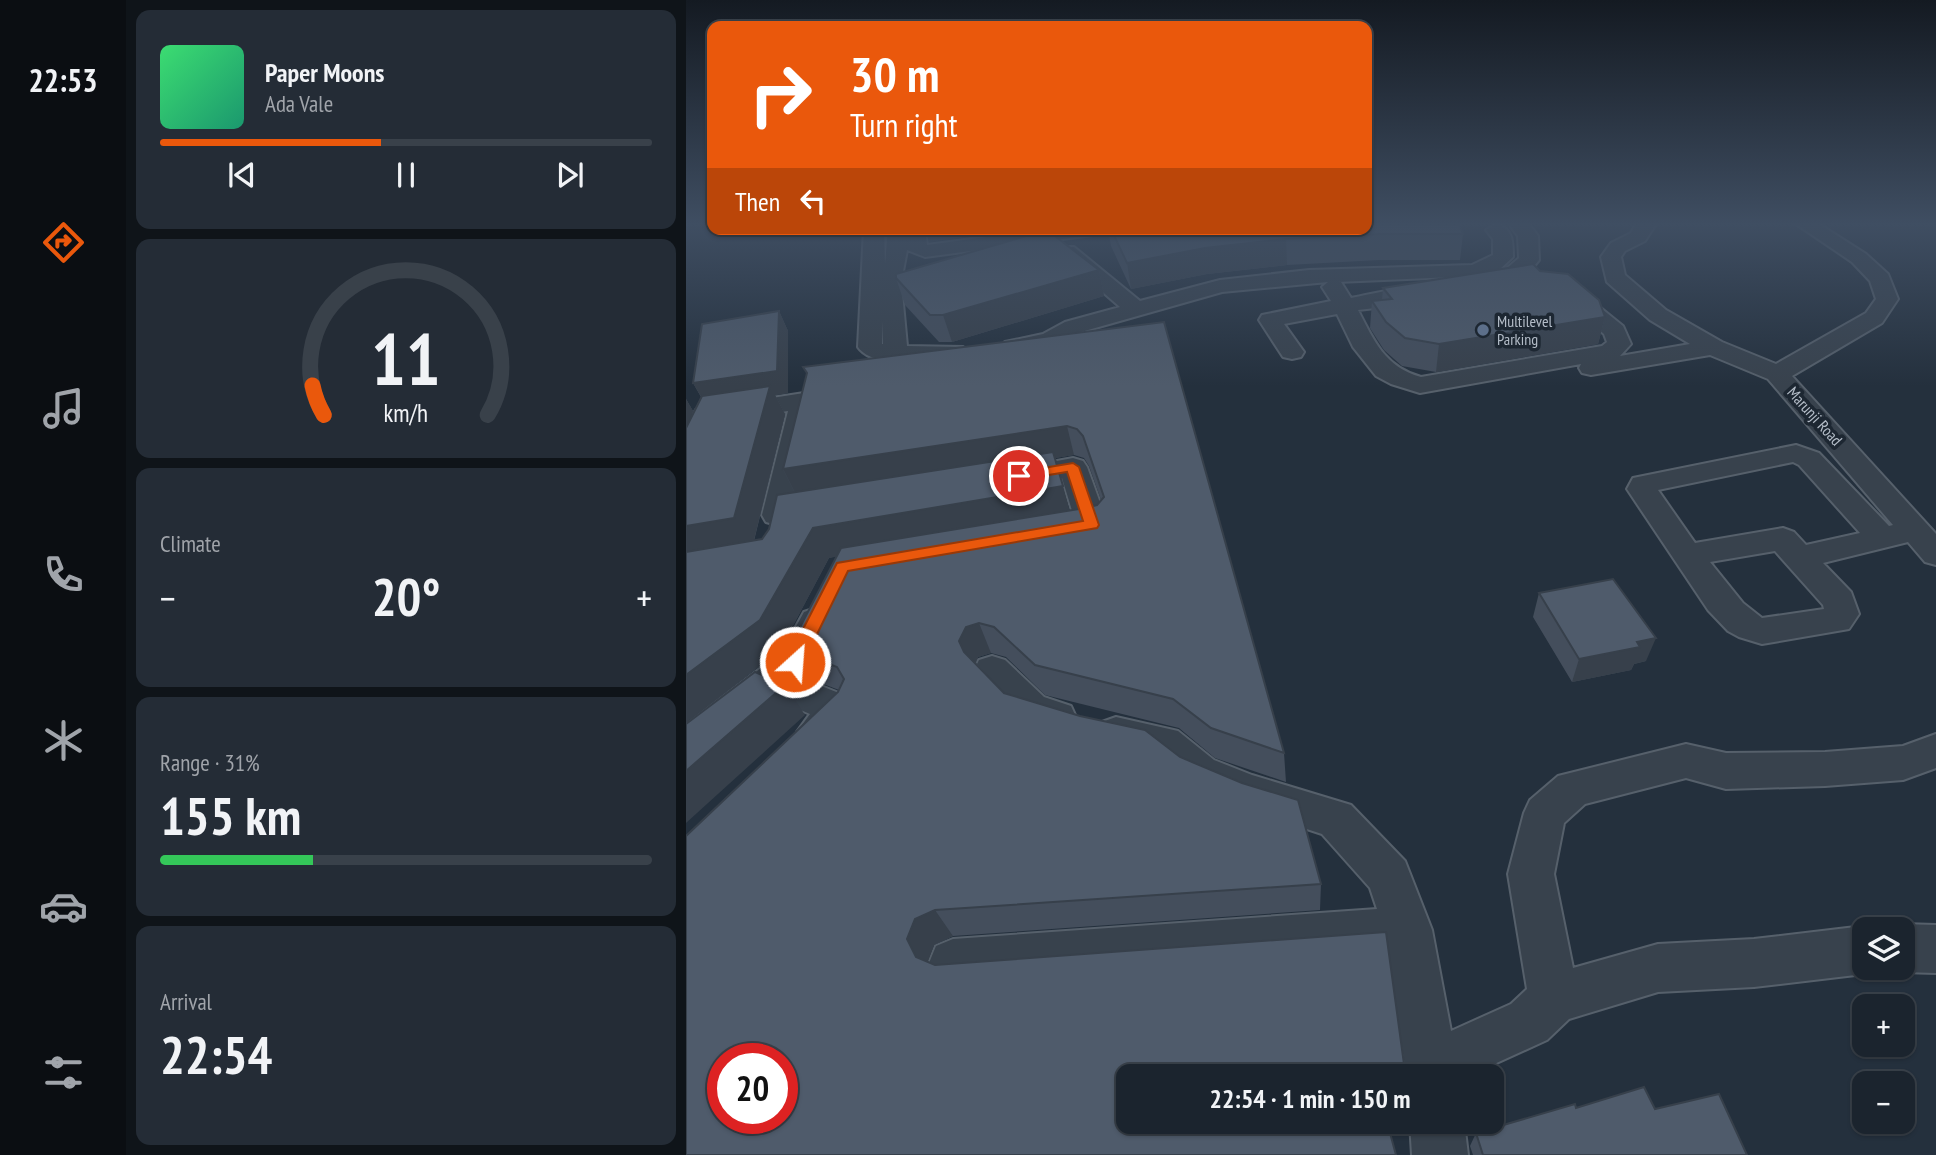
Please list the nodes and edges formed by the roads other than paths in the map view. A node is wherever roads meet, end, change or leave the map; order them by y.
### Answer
1 (879, 278) edge
2 (891, 278) edge
3 (1100, 278) edge
4 (1279, 278) edge
5 (1513, 278) edge
6 (1544, 278) edge
7 (1616, 278) edge
8 (1879, 278) edge
9 (918, 287) edge
10 (1253, 292) junction
11 (1339, 296) junction
12 (881, 297) junction
13 (1135, 308) junction
14 (1270, 320) junction
15 (1082, 337) edge
16 (1713, 347) junction
17 (1352, 351) dead end
18 (1292, 352) dead end
19 (1777, 374) junction
20 (686, 461) edge
21 (979, 482) edge
22 (831, 506) edge
23 (777, 515) junction
24 (1916, 530) junction
25 (1039, 533) edge
26 (1882, 538) junction
27 (771, 548) edge
28 (1936, 554) edge
29 (1687, 555) junction
30 (1799, 558) junction
31 (831, 590) edge
32 (992, 670) dead end
33 (771, 681) junction
34 (686, 747) edge
35 (1936, 751) edge
36 (792, 756) edge
37 (1408, 930) junction
38 (1915, 948) edge
39 (1936, 949) edge
40 (1852, 951) edge
41 (953, 963) edge
42 (1554, 998) junction
43 (1430, 1064) edge
44 (1445, 1064) edge
45 (1438, 1134) edge
46 (1440, 1155) edge

1 - 12 street
2 - 12 street
3 - 13 street
4 - 13 street
5 - 11 street
6 - 11 street
7 - 16 street, Marunji Road
8 - 19 street
9 - 12 street
10 - 11 street
10 - 14 street
10 - 15 street
11 - 14 street
12 - 13 street
14 - 18 street
16 - 17 street
16 - 19 street, Marunji Road
19 - 24 street, Marunji Road
20 - 23 street
21 - 25 street
22 - 23 street
23 - 27 street
24 - 26 street
24 - 28 street, Marunji Road
26 - 29 street
26 - 30 street
29 - 30 street
29 - 30 street
31 - 33 street
32 - 37 street
33 - 34 street
33 - 36 street
35 - 42 street
37 - 41 street
37 - 43 street
38 - 39 street
40 - 42 street
42 - 44 street
45 - 46 street

